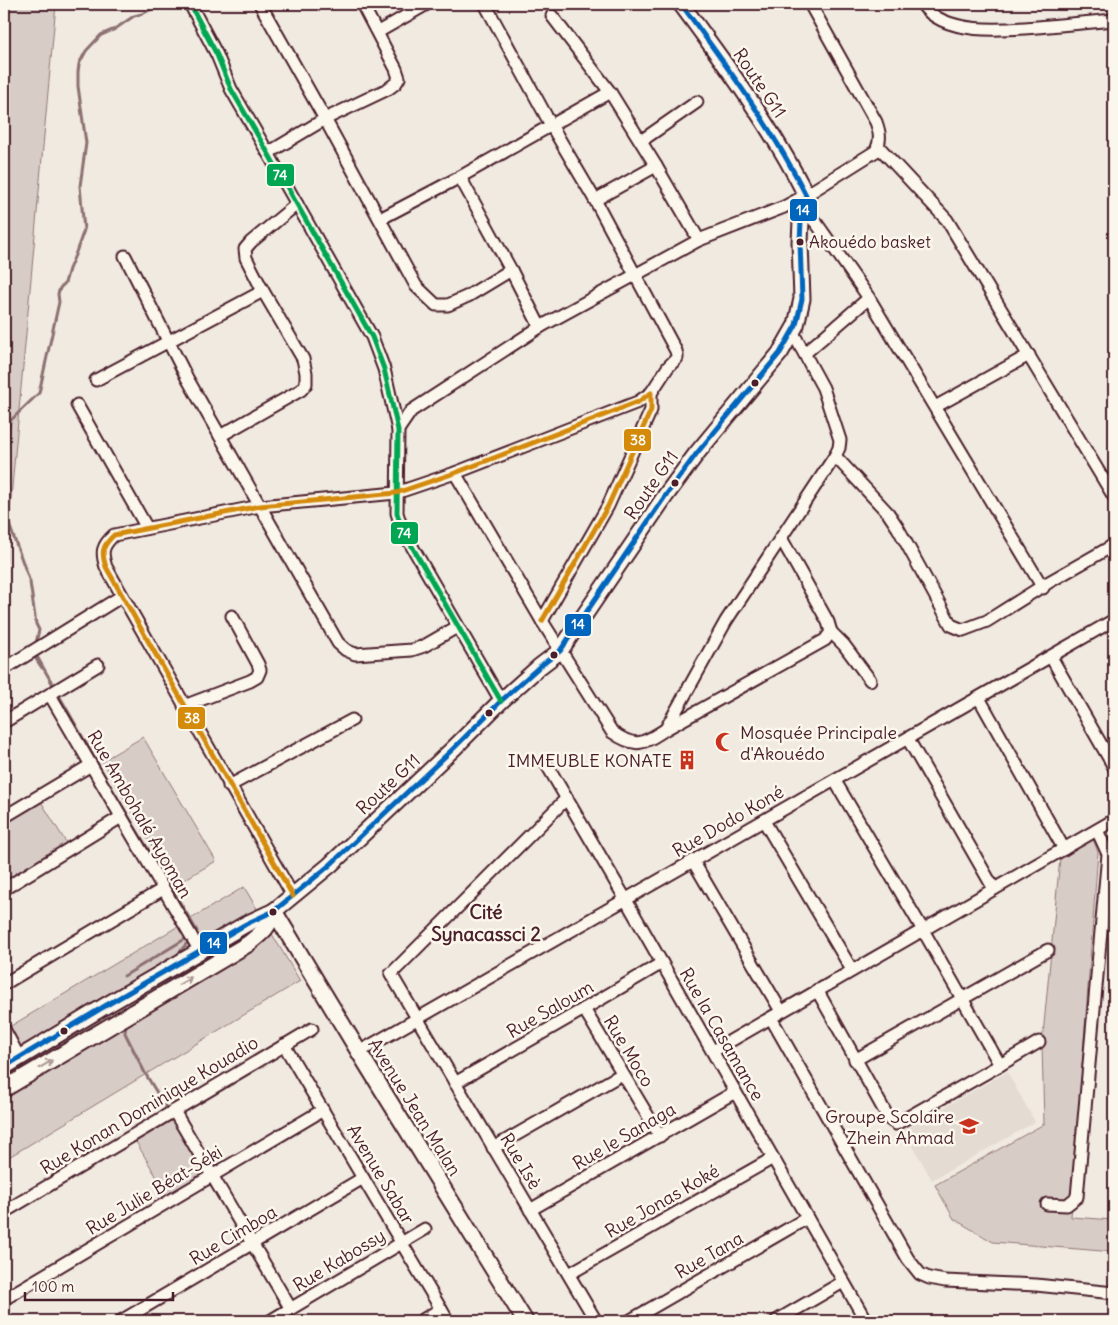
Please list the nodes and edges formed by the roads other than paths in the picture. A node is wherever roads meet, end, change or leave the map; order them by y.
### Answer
1 (190, 4) edge
2 (260, 4) edge
3 (362, 4) edge
4 (427, 4) edge
5 (484, 4) edge
6 (681, 4) edge
7 (810, 4) edge
8 (922, 4) edge
9 (552, 16) dead end
10 (1114, 20) edge
11 (378, 32) junction
12 (610, 92) junction
13 (697, 102) dead end
14 (325, 119) junction
15 (551, 125) junction
16 (641, 141) junction
17 (878, 146) junction
18 (268, 153) junction
19 (656, 166) junction
20 (460, 177) junction
21 (595, 200) junction
22 (805, 202) junction
23 (297, 204) junction
24 (380, 219) junction
25 (699, 240) junction
26 (125, 256) dead end
27 (511, 270) junction
28 (634, 274) junction
29 (263, 291) junction
30 (869, 298) junction
31 (540, 327) junction
32 (792, 331) junction
33 (169, 342) junction
34 (805, 353) junction
35 (1029, 355) junction
36 (96, 380) dead end
37 (651, 393) junction
38 (77, 405) dead end
39 (935, 407) junction
40 (398, 430) junction
41 (220, 436) junction
42 (836, 456) junction
43 (455, 473) junction
44 (396, 493) junction
45 (1114, 497) edge
46 (260, 506) junction
47 (147, 528) junction
48 (781, 538) junction
49 (1114, 545) edge
50 (1042, 588) junction
51 (122, 596) junction
52 (232, 616) dead end
53 (1114, 620) edge
54 (542, 621) junction
55 (457, 627) junction
56 (831, 632) junction
57 (560, 651) junction
58 (1051, 657) junction
59 (98, 665) dead end
60 (4, 669) edge
61 (870, 680) dead end
62 (50, 695) junction
63 (980, 698) junction
64 (500, 701) junction
65 (184, 706) junction
66 (352, 720) dead end
67 (4, 722) edge
68 (666, 729) junction
69 (908, 739) junction
70 (91, 765) junction
71 (547, 765) dead end
72 (1114, 767) edge
73 (835, 780) junction
74 (229, 786) junction
75 (567, 798) junction
76 (4, 817) edge
77 (121, 817) junction
78 (1114, 820) edge
79 (764, 821) junction
80 (1097, 830) junction
81 (1064, 849) junction
82 (693, 861) junction
83 (4, 889) edge
84 (164, 889) junction
85 (994, 889) junction
86 (293, 896) junction
87 (626, 900) junction
88 (274, 911) junction
89 (923, 930) junction
90 (1048, 950) dead end
91 (200, 951) junction
92 (662, 963) junction
93 (852, 970) junction
94 (4, 984) edge
95 (817, 990) junction
96 (963, 998) junction
97 (584, 1010) junction
98 (781, 1011) junction
99 (771, 1018) junction
100 (417, 1019) junction
101 (4, 1029) edge
102 (312, 1029) dead end
103 (1039, 1042) dead end
104 (284, 1046) junction
105 (712, 1051) junction
106 (359, 1052) junction
107 (19, 1057) junction
108 (855, 1060) junction
109 (1000, 1066) junction
110 (4, 1067) edge
111 (622, 1074) junction
112 (455, 1083) junction
113 (4, 1089) edge
114 (735, 1092) junction
115 (323, 1110) junction
116 (174, 1111) junction
117 (660, 1136) junction
118 (492, 1148) junction
119 (773, 1158) junction
120 (212, 1176) junction
121 (363, 1178) junction
122 (1047, 1204) dead end
123 (530, 1210) junction
124 (4, 1212) edge
125 (807, 1218) junction
126 (425, 1229) dead end
127 (253, 1243) junction
128 (402, 1243) junction
129 (569, 1274) junction
130 (843, 1282) junction
131 (1114, 1292) edge
132 (4, 1299) edge
133 (291, 1309) junction
134 (441, 1309) junction
135 (4, 1318) edge
136 (6, 1321) edge
137 (121, 1321) edge
138 (270, 1321) edge
139 (421, 1321) edge
140 (448, 1321) edge
141 (525, 1321) edge
142 (596, 1321) edge
143 (629, 1321) edge
144 (776, 1321) edge
145 (866, 1321) edge

1 - 18 street
2 - 14 street
3 - 11 street
4 - 11 street
5 - 15 street
6 - 22 street, Route G11
7 - 17 street
8 - 10 street
9 - 12 street
11 - 14 street
12 - 15 street
12 - 16 street
13 - 16 street
14 - 18 street
14 - 24 street
15 - 20 street
15 - 21 street
16 - 19 street
17 - 22 street
17 - 35 street
18 - 23 street
19 - 21 street
19 - 25 street
20 - 24 street
20 - 27 street
21 - 28 street
22 - 25 street
22 - 30 street
22 - 32 street, Route G11
23 - 29 street
23 - 40 street
24 - 27 street
25 - 28 street
26 - 33 street
27 - 31 street
28 - 31 street
28 - 37 street
29 - 33 street
29 - 41 street
30 - 34 street
30 - 39 street
31 - 40 street
32 - 34 street
32 - 57 street, Route G11
33 - 36 street
33 - 41 street
34 - 42 street
35 - 39 street
35 - 45 street
37 - 43 street
37 - 54 street
38 - 47 street
39 - 50 street
40 - 44 street
41 - 46 street
42 - 48 street
42 - 50 street
43 - 44 street
43 - 54 street
44 - 46 street
44 - 55 street
46 - 47 street
46 - 55 street
47 - 51 street
48 - 56 street
48 - 68 street
49 - 50 street
51 - 60 street
51 - 65 street
52 - 65 street
53 - 58 street, Rue Dodo Koné
54 - 57 street
55 - 64 street
56 - 61 street
56 - 68 street
57 - 64 street, Route G11
57 - 68 street
58 - 63 street, Rue Dodo Koné
58 - 72 street
59 - 62 street
62 - 67 street
62 - 70 street, Rue Ambohalé Ayoman
63 - 69 street, Rue Dodo Koné
63 - 81 street
64 - 86 street, Route G11
65 - 74 street
66 - 74 street
69 - 73 street, Rue Dodo Koné
69 - 85 street
70 - 76 street
70 - 77 street, Rue Ambohalé Ayoman
71 - 75 street, Rue la Casamance
73 - 79 street, Rue Dodo Koné
73 - 89 street
74 - 86 street
75 - 87 street, Rue la Casamance
75 - 100 street, Rue Isè
77 - 83 street
77 - 84 street, Rue Ambohalé Ayoman
78 - 80 street
79 - 82 street, Rue Dodo Koné
79 - 93 street
80 - 81 street
80 - 122 street
81 - 85 street
82 - 87 street, Rue Dodo Koné
82 - 98 street
84 - 91 street, Rue Ambohalé Ayoman
84 - 94 street
85 - 89 street
86 - 88 street, Route G11
87 - 92 street, Rue la Casamance
87 - 100 street, Rue Dodo Koné
88 - 91 street
88 - 106 street, Avenue Jean Malan
113 -> 88 street
89 - 93 street
89 - 96 street
90 - 96 street
91 - 107 street
92 - 97 street, Rue Saloum
92 - 105 street, Rue la Casamance
93 - 95 street
95 - 98 street
95 - 108 street
96 - 108 street
96 - 109 street
97 - 111 street, Rue Moco
97 - 112 street, Rue Saloum
98 - 99 street
99 - 105 street
99 - 131 street
100 - 106 street, Rue Dodo Koné
100 - 112 street, Rue Isè
101 - 107 street
102 - 104 street, Rue Konan Dominique Kouadio
103 - 109 street
104 - 115 street, Avenue Sabar
104 - 116 street, Rue Konan Dominique Kouadio
105 - 114 street, Rue la Casamance
106 - 141 street, Avenue Jean Malan
107 - 110 street
108 - 109 street
111 - 117 street, Rue Moco
111 - 118 street
112 - 118 street, Rue Isè
114 - 117 street, Rue le Sanaga
114 - 119 street, Rue la Casamance
115 - 120 street, Rue Julie Béat-Séki
115 - 121 street, Avenue Sabar
116 - 120 street
116 - 124 street, Rue Konan Dominique Kouadio
117 - 123 street, Rue le Sanaga
118 - 123 street, Rue Isè
119 - 125 street, Rue la Casamance
119 - 129 street, Rue Jonas Koké
120 - 127 street
120 - 132 street, Rue Julie Béat-Séki
121 - 127 street, Rue Cimboa
121 - 128 street, Avenue Sabar
123 - 129 street, Rue Isè
125 - 130 street, Rue la Casamance
125 - 143 street, Rue Tana
126 - 128 street, Rue Kabossy
127 - 133 street
127 - 137 street, Rue Cimboa
128 - 133 street, Rue Kabossy
128 - 134 street, Avenue Sabar
129 - 142 street, Rue Isè
130 - 144 street
130 - 145 street, Rue la Casamance
133 - 138 street, Rue Kabossy
134 - 139 street
134 - 140 street, Avenue Sabar
135 - 136 street

